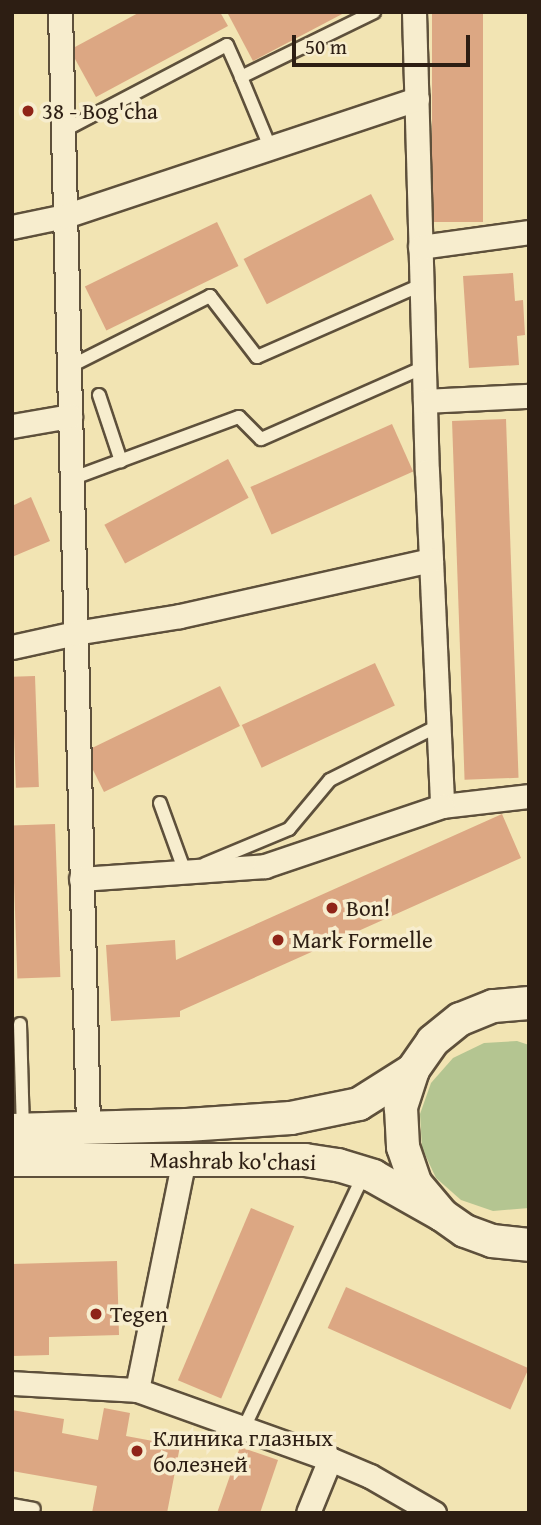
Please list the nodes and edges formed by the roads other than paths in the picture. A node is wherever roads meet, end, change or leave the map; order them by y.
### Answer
1 (60, 12) edge
2 (374, 12) edge
3 (414, 12) edge
4 (241, 77) junction
5 (417, 99) junction
6 (63, 131) junction
7 (270, 147) junction
8 (65, 216) junction
9 (12, 226) edge
10 (529, 232) edge
11 (421, 247) junction
12 (421, 285) junction
13 (69, 367) junction
14 (424, 367) junction
15 (99, 395) dead end
16 (529, 396) edge
17 (425, 401) junction
18 (70, 416) junction
19 (12, 426) edge
20 (121, 461) junction
21 (71, 479) junction
22 (431, 560) junction
23 (75, 633) junction
24 (12, 647) edge
25 (438, 726) junction
26 (529, 796) edge
27 (160, 803) dead end
28 (442, 806) junction
29 (185, 872) junction
30 (81, 879) junction
31 (528, 1003) edge
32 (20, 1024) dead end
33 (413, 1070) junction
34 (88, 1127) junction
35 (17, 1130) edge
36 (184, 1158) junction
37 (12, 1160) edge
38 (364, 1173) junction
39 (442, 1215) junction
40 (492, 1241) junction
41 (529, 1245) edge
42 (529, 1256) edge
43 (12, 1384) edge
44 (137, 1390) junction
45 (243, 1430) junction
46 (330, 1459) junction
47 (12, 1505) edge
48 (34, 1509) dead end
49 (308, 1513) edge
50 (434, 1513) edge

1 - 6 street
2 - 4 lane
3 - 5 street
4 - 6 lane
4 - 7 lane
5 - 7 street
5 - 11 street
6 - 8 street
7 - 8 street
8 - 9 street
8 - 13 street
10 - 11 street
11 - 12 street
12 - 13 lane
12 - 14 street
13 - 18 street
14 - 17 street
14 - 20 lane
15 - 20 lane
16 - 17 street
17 - 22 street
18 - 19 street
18 - 21 street
20 - 21 lane
21 - 23 street
22 - 23 street
22 - 25 street
23 - 24 street
23 - 30 street
25 - 28 street
25 - 29 lane
26 - 28 street
27 - 29 lane
28 - 29 street
29 - 30 street
30 - 34 street
31 - 33 main road, Mashrab ko'chasi
32 - 35 lane
33 - 34 main road, Mashrab ko'chasi
33 - 39 main road, Mashrab ko'chasi
34 - 35 main road, Mashrab ko'chasi
36 - 37 main road, Mashrab ko'chasi
36 - 38 main road, Mashrab ko'chasi
36 - 44 street
38 - 39 main road, Mashrab ko'chasi
38 - 45 lane
39 - 40 main road, Mashrab ko'chasi
40 - 41 main road, Mashrab ko'chasi
40 - 42 main road, Mashrab ko'chasi
43 - 44 street
44 - 45 street
45 - 46 street
46 - 49 street
46 - 50 street
47 - 48 lane

